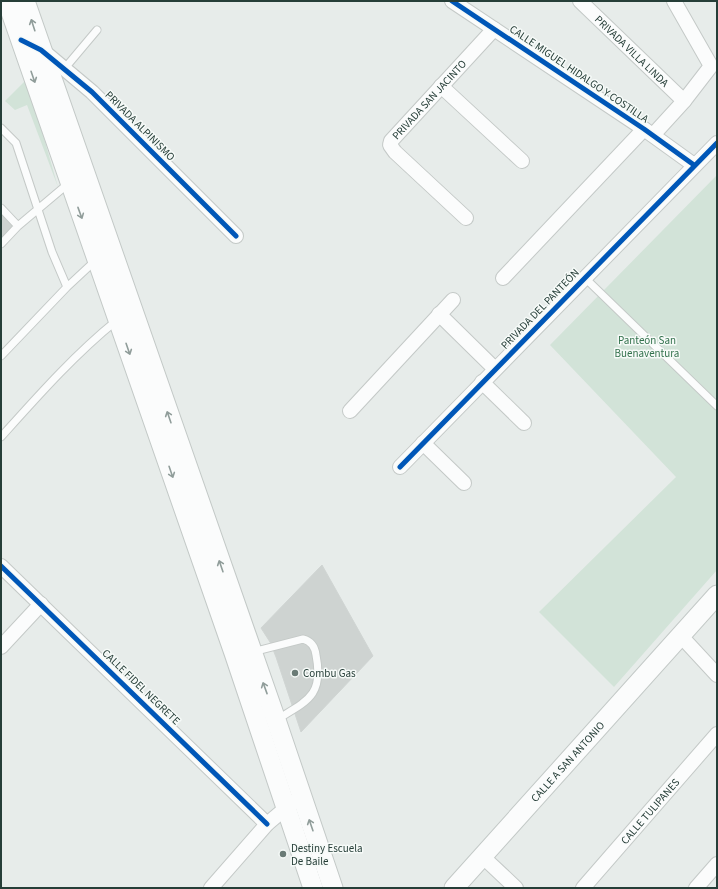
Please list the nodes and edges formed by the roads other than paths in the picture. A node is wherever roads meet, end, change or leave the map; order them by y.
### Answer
1 (7, 1) edge
2 (25, 1) edge
3 (580, 1) edge
4 (674, 1) edge
5 (460, 3) edge
6 (97, 30) dead end
7 (494, 30) junction
8 (21, 40) junction
9 (41, 50) junction
10 (65, 68) junction
11 (440, 86) junction
12 (684, 101) junction
13 (1, 128) edge
14 (648, 132) junction
15 (717, 143) edge
16 (522, 161) dead end
17 (694, 165) junction
18 (78, 179) junction
19 (1, 208) edge
20 (38, 208) junction
21 (466, 218) dead end
22 (18, 226) junction
23 (236, 236) dead end
24 (1, 244) edge
25 (104, 256) junction
26 (584, 277) junction
27 (503, 278) dead end
28 (67, 287) junction
29 (453, 300) dead end
30 (124, 312) junction
31 (439, 314) junction
32 (1, 356) edge
33 (495, 369) junction
34 (482, 382) junction
35 (717, 406) edge
36 (350, 411) dead end
37 (524, 423) dead end
38 (1, 437) edge
39 (423, 443) junction
40 (400, 467) dead end
41 (464, 483) dead end
42 (1, 566) edge
43 (717, 595) edge
44 (41, 604) junction
45 (680, 635) junction
46 (1, 647) edge
47 (252, 653) junction
48 (717, 675) edge
49 (276, 720) junction
50 (717, 734) edge
51 (301, 796) junction
52 (286, 806) junction
53 (267, 824) junction
54 (482, 856) junction
55 (717, 864) edge
56 (211, 888) edge
57 (313, 888) edge
58 (333, 888) edge
59 (454, 888) edge
60 (516, 888) edge
61 (583, 888) edge
62 (696, 888) edge

1 - 8 main road
9 -> 2 main road
3 - 12 street, PRIVADA VILLA LINDA
4 - 12 street
5 - 7 street, CALLE MIGUEL HIDALGO Y COSTILLA
6 - 10 lane
7 - 11 street, PRIVADA SAN JACINTO
7 - 14 street, CALLE MIGUEL HIDALGO Y COSTILLA
8 - 9 street, PRIVADA ALPINISMO
8 -> 18 main road
9 - 10 street, PRIVADA ALPINISMO
9 - 18 main road
10 - 23 street, PRIVADA ALPINISMO
11 - 16 street
11 - 21 street, PRIVADA SAN JACINTO
12 - 14 street
13 - 20 lane
14 - 17 street, CALLE MIGUEL HIDALGO Y COSTILLA
14 - 27 street
15 - 17 street, PRIVADA DEL PANTEÓN
17 - 26 street, PRIVADA DEL PANTEÓN
18 - 20 lane
18 - 25 main road
19 - 22 lane
20 - 22 lane
20 - 28 lane
22 - 24 lane
25 - 28 lane
25 - 30 main road
26 - 33 street, PRIVADA DEL PANTEÓN
26 - 35 lane
28 - 32 lane
29 - 31 street
30 - 38 lane
47 -> 30 main road
30 -> 52 main road
31 - 33 street
31 - 36 street
33 - 34 street, PRIVADA DEL PANTEÓN
34 - 37 street
34 - 39 street, PRIVADA DEL PANTEÓN
39 - 40 street, PRIVADA DEL PANTEÓN
39 - 41 street
42 - 44 street, CALLE FIDEL NEGRETE
43 - 45 main road, CALLE A SAN ANTONIO
44 - 46 street
44 - 53 street, CALLE FIDEL NEGRETE
45 - 48 street
45 - 54 main road, CALLE A SAN ANTONIO
49 -> 47 main road
47 - 49 lane
49 - 51 main road
50 - 61 street, CALLE TULIPANES
51 - 52 street
58 -> 51 main road
52 - 53 street
52 - 57 main road
53 - 56 street
54 - 59 main road, CALLE A SAN ANTONIO
54 - 60 street
55 - 62 street

